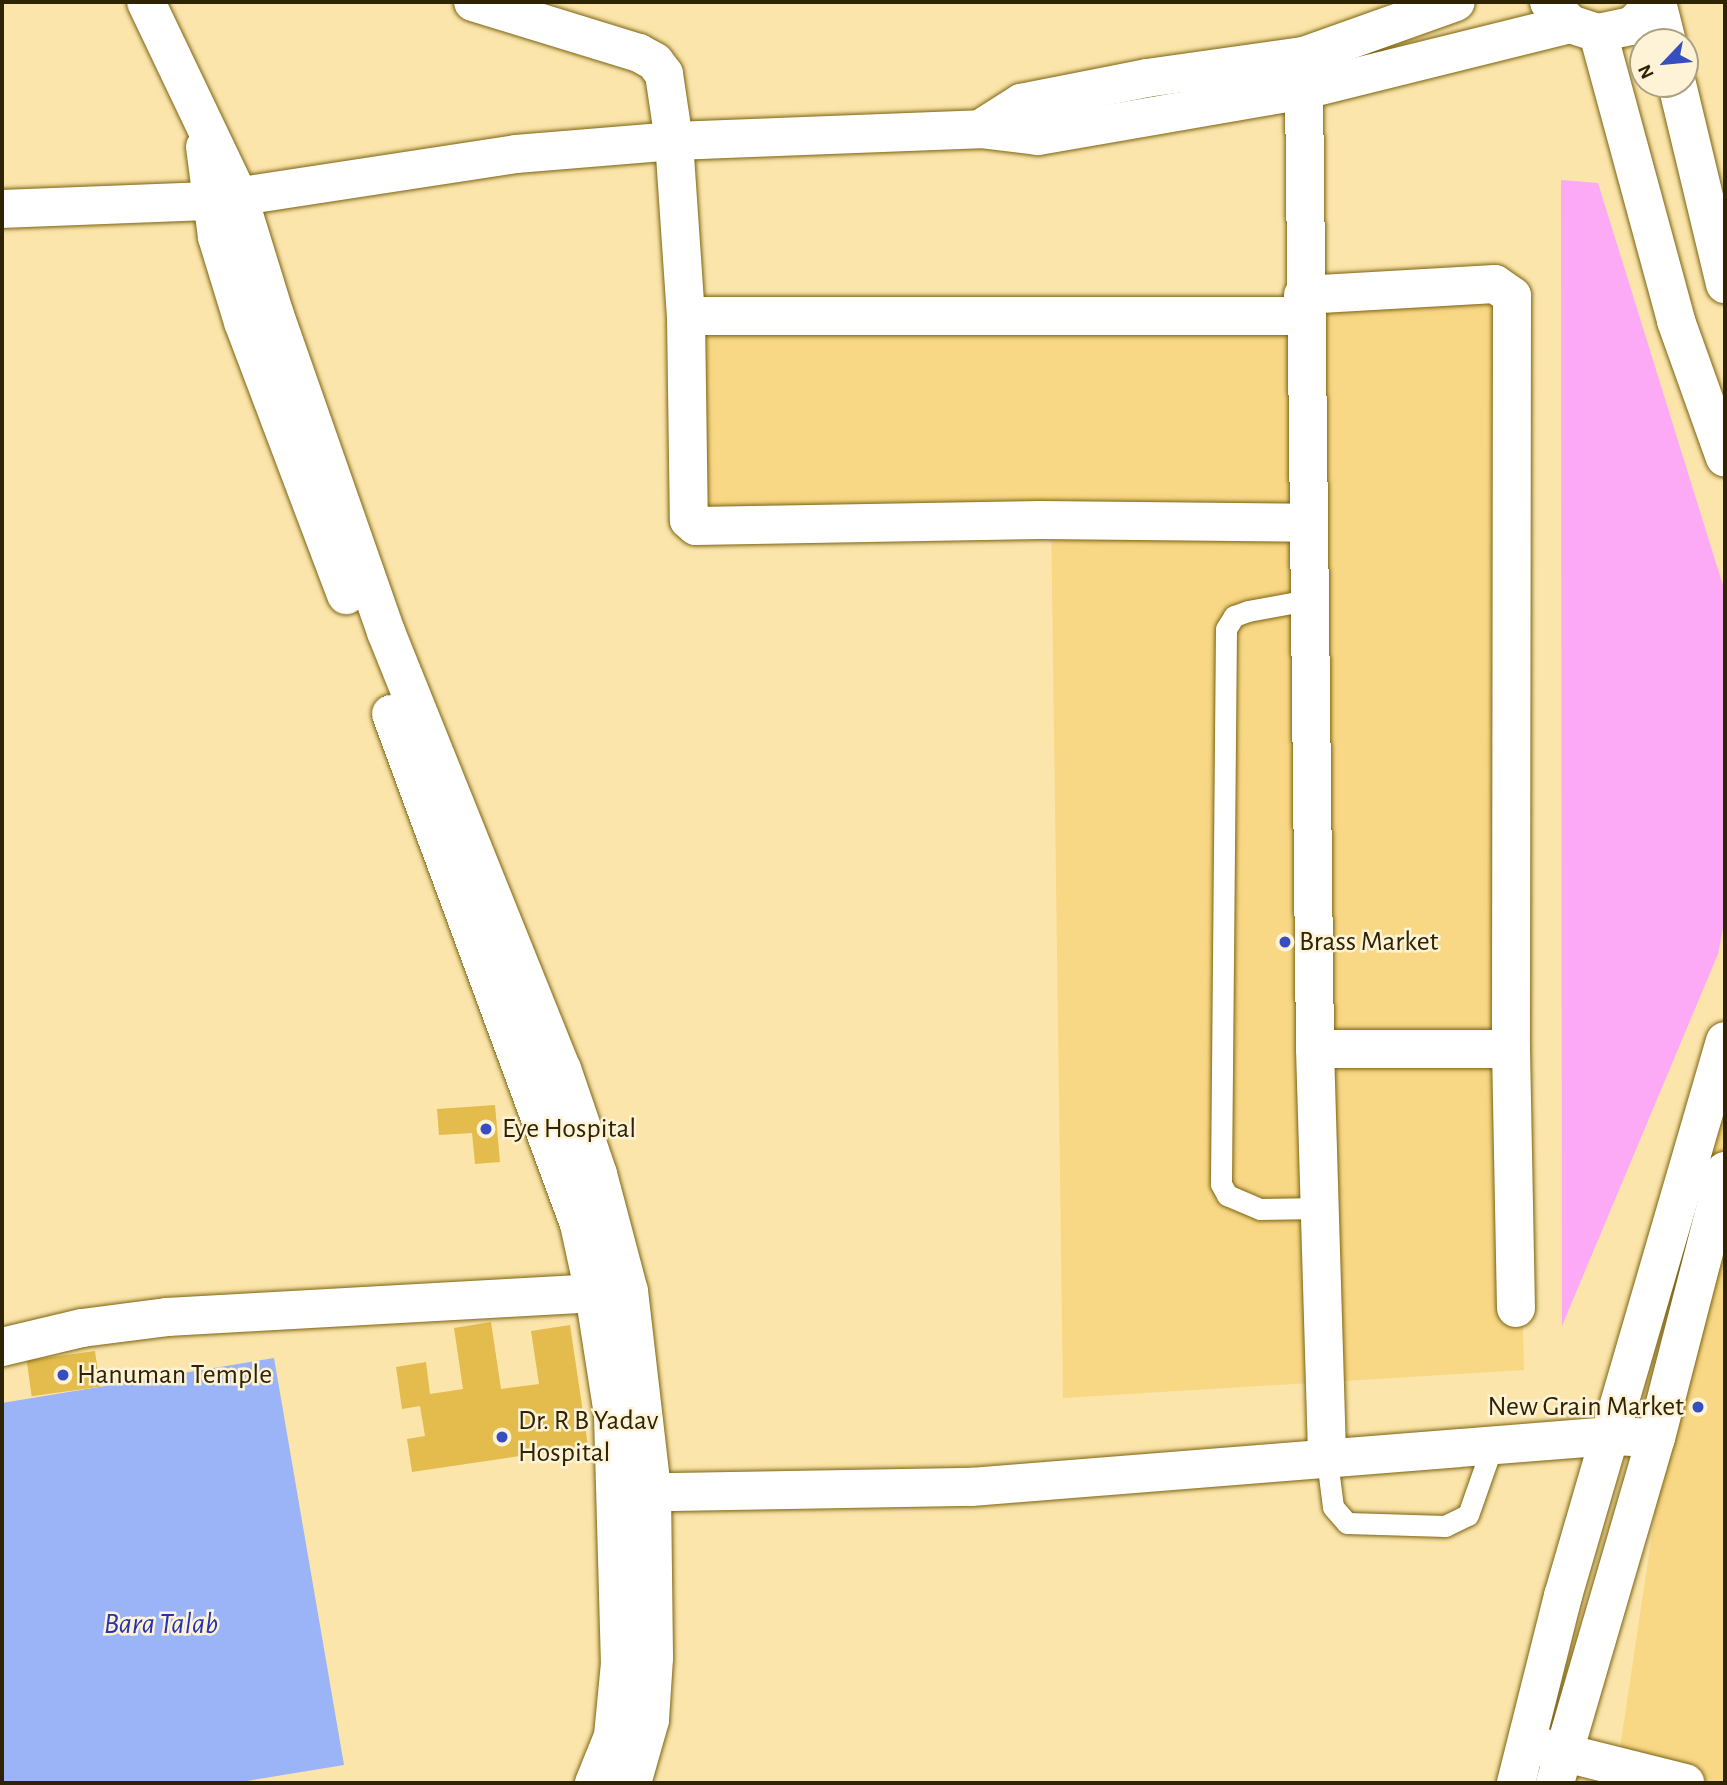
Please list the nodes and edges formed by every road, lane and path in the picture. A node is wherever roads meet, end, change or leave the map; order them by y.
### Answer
1 (146, 2) edge
2 (473, 2) edge
3 (1456, 2) edge
4 (1656, 2) edge
5 (1572, 20) edge
6 (1663, 28) edge
7 (1304, 90) junction
8 (1682, 98) edge
9 (980, 129) junction
10 (674, 141) junction
11 (1713, 187) edge
12 (224, 198) junction
13 (2, 209) edge
14 (1725, 284) edge
15 (1303, 306) junction
16 (686, 316) junction
17 (1725, 458) edge
18 (1307, 523) junction
19 (1308, 600) junction
20 (1725, 1041) edge
21 (1315, 1049) junction
22 (1511, 1049) junction
23 (1725, 1171) edge
24 (1321, 1208) junction
25 (612, 1292) junction
26 (1516, 1308) dead end
27 (2, 1347) edge
28 (1611, 1436) junction
29 (1656, 1438) junction
30 (1492, 1447) junction
31 (1327, 1460) junction
32 (635, 1492) junction
33 (1549, 1760) edge
34 (594, 1783) edge
35 (632, 1783) edge
36 (1516, 1783) edge
37 (1685, 1783) edge

1 - 12 street
2 - 10 street
3 - 9 street
4 - 5 street
4 - 6 street
5 - 7 street
5 - 17 street
7 - 9 street
7 - 15 street
8 - 11 street
9 - 10 street
10 - 12 street
10 - 16 street
11 - 14 street
12 - 13 street
12 - 25 street
15 - 16 street
15 - 18 street
15 - 22 street
16 - 18 street
18 - 19 street
19 - 21 street
19 - 24 lane
20 - 28 street
21 - 22 street
21 - 24 street
22 - 26 street
23 - 29 street
24 - 31 street
25 - 27 street
25 - 32 street
28 - 29 street
28 - 30 street
28 - 33 street
29 - 33 street
30 - 31 street
30 - 31 lane
31 - 32 street
32 - 34 street
32 - 35 street
33 - 36 street
33 - 37 street

